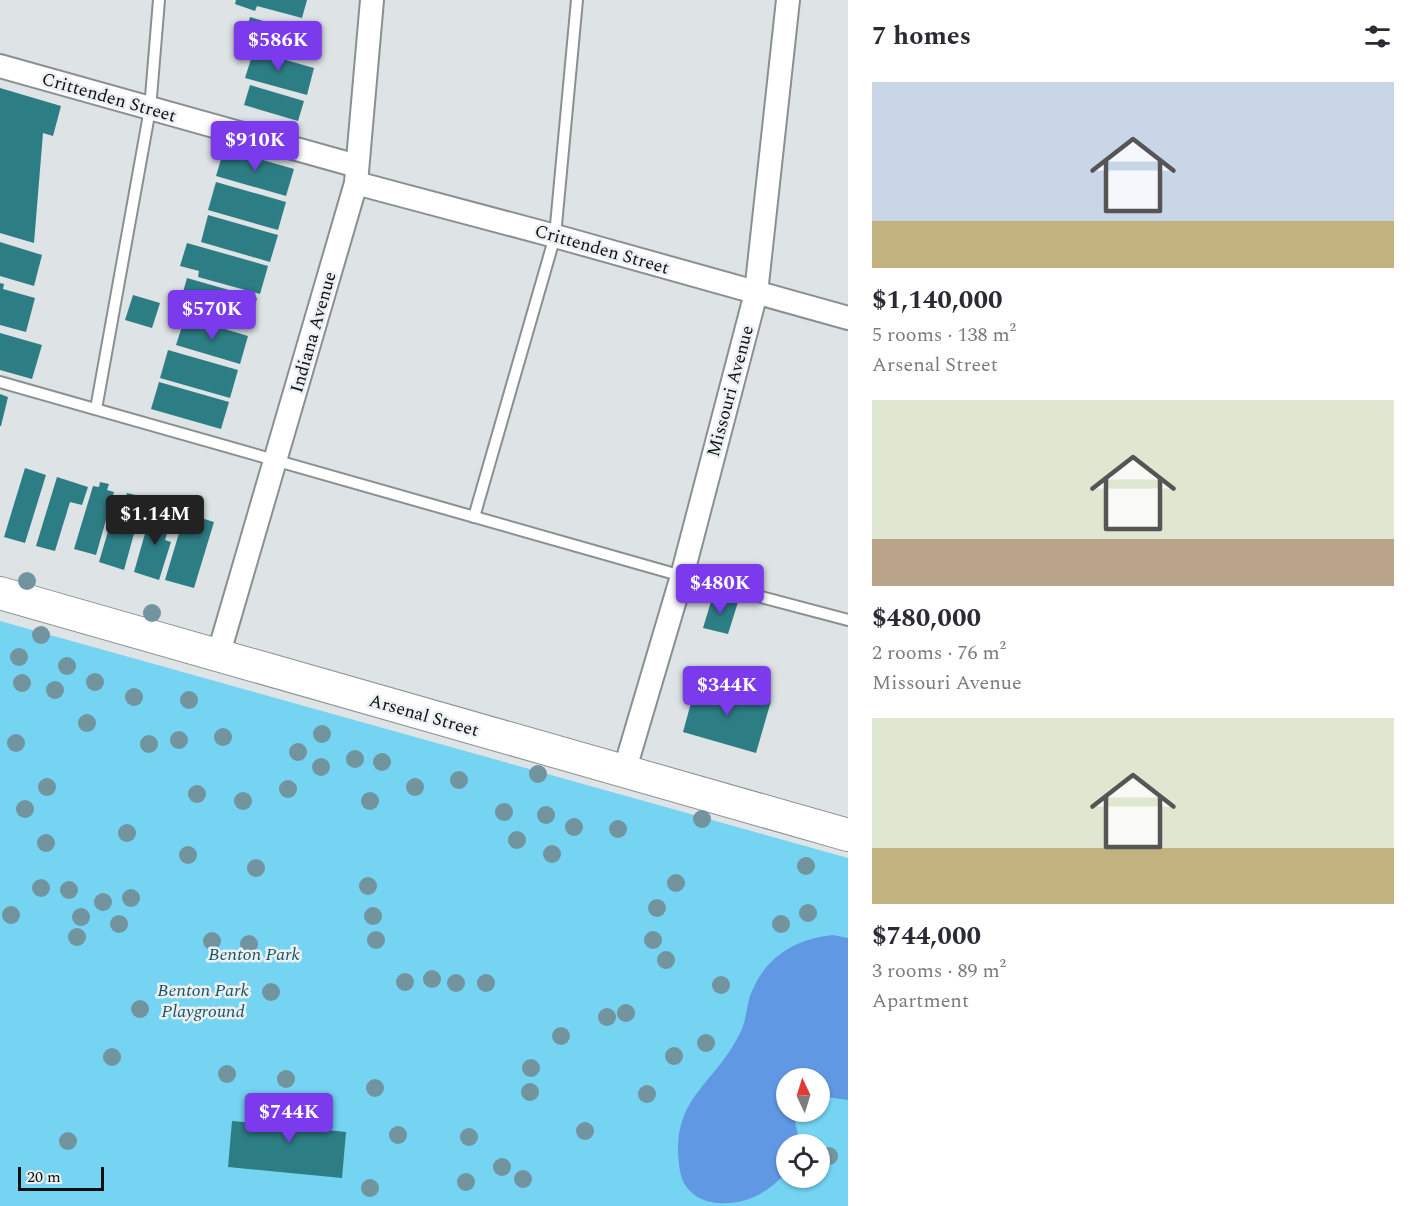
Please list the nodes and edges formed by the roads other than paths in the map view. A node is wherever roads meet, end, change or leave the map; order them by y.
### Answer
1 (159, 0) edge
2 (372, 0) edge
3 (577, 0) edge
4 (788, 0) edge
5 (0, 66) edge
6 (150, 109) junction
7 (356, 175) junction
8 (555, 236) junction
9 (756, 293) junction
10 (848, 318) edge
11 (0, 382) edge
12 (96, 409) junction
13 (277, 459) junction
14 (474, 517) junction
15 (682, 576) junction
16 (0, 593) edge
17 (848, 620) edge
18 (218, 656) junction
19 (624, 772) junction
20 (848, 835) edge

1 - 6 lane
2 - 7 street, Indiana Avenue
3 - 8 lane
4 - 9 street, Missouri Avenue
5 - 6 street, Crittenden Street
6 - 7 street, Crittenden Street
6 - 12 lane
7 - 8 street, Crittenden Street
7 - 13 street, Indiana Avenue
8 - 9 street, Crittenden Street
8 - 14 lane
9 - 10 street, Crittenden Street
9 - 15 street, Missouri Avenue
11 - 12 lane
12 - 13 lane
13 - 14 lane
13 - 18 street, Indiana Avenue
14 - 15 lane
15 - 17 lane
15 - 19 street, Missouri Avenue
16 - 18 main road, Arsenal Street
18 - 19 main road, Arsenal Street
19 - 20 main road, Arsenal Street

